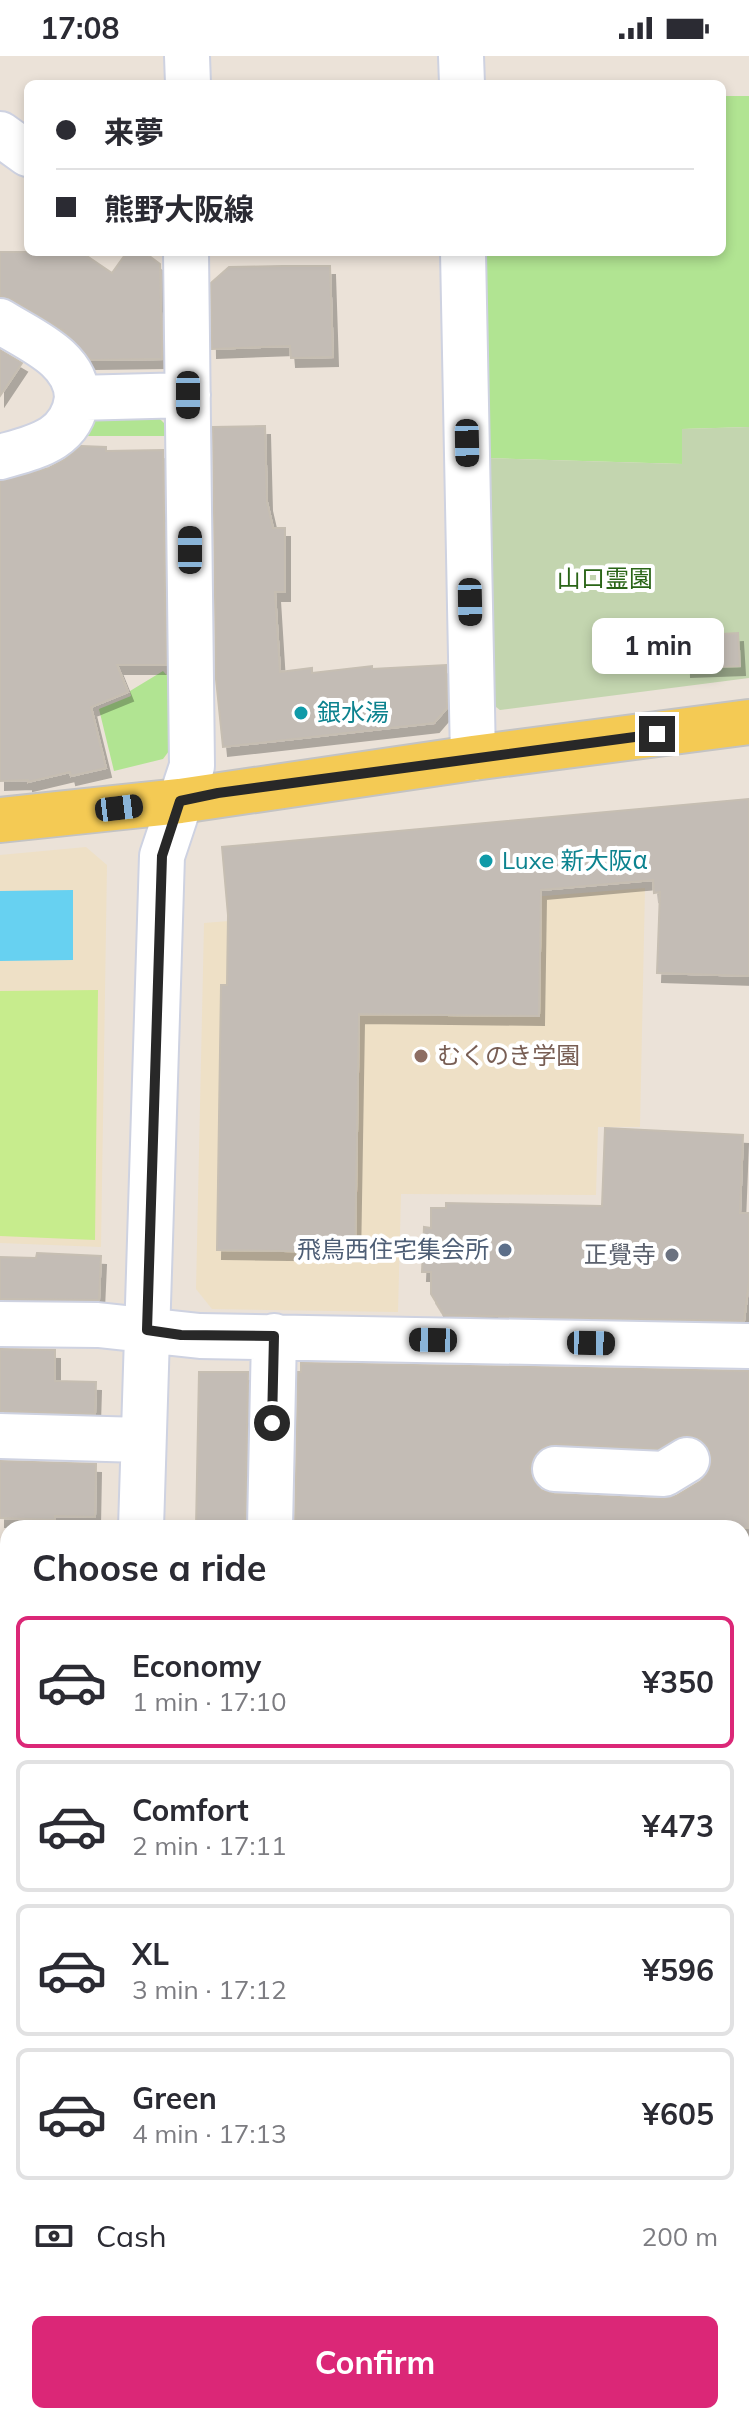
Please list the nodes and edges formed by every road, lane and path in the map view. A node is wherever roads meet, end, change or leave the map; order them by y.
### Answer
1 (187, 56) edge
2 (461, 56) edge
3 (188, 80) edge
4 (462, 80) edge
5 (0, 134) edge
6 (24, 151) edge
7 (186, 256) edge
8 (463, 256) edge
9 (0, 321) edge
10 (188, 395) junction
11 (77, 398) junction
12 (0, 457) edge
13 (749, 722) edge
14 (473, 758) junction
15 (180, 801) junction
16 (0, 820) edge
17 (0, 1324) edge
18 (147, 1330) junction
19 (274, 1336) junction
20 (749, 1346) edge
21 (0, 1436) edge
22 (142, 1440) junction
23 (687, 1460) dead end
24 (555, 1469) dead end
25 (141, 1520) edge
26 (270, 1520) edge

1 - 3 street
2 - 4 street
5 - 6 street
7 - 10 street
8 - 14 street
9 - 11 street
10 - 11 street
10 - 15 street
11 - 12 street
13 - 14 main road
14 - 15 main road
15 - 16 main road
15 - 18 street
17 - 18 street
18 - 19 street
18 - 22 street
19 - 20 street
19 - 26 street
21 - 22 street
22 - 25 street
23 - 24 street

